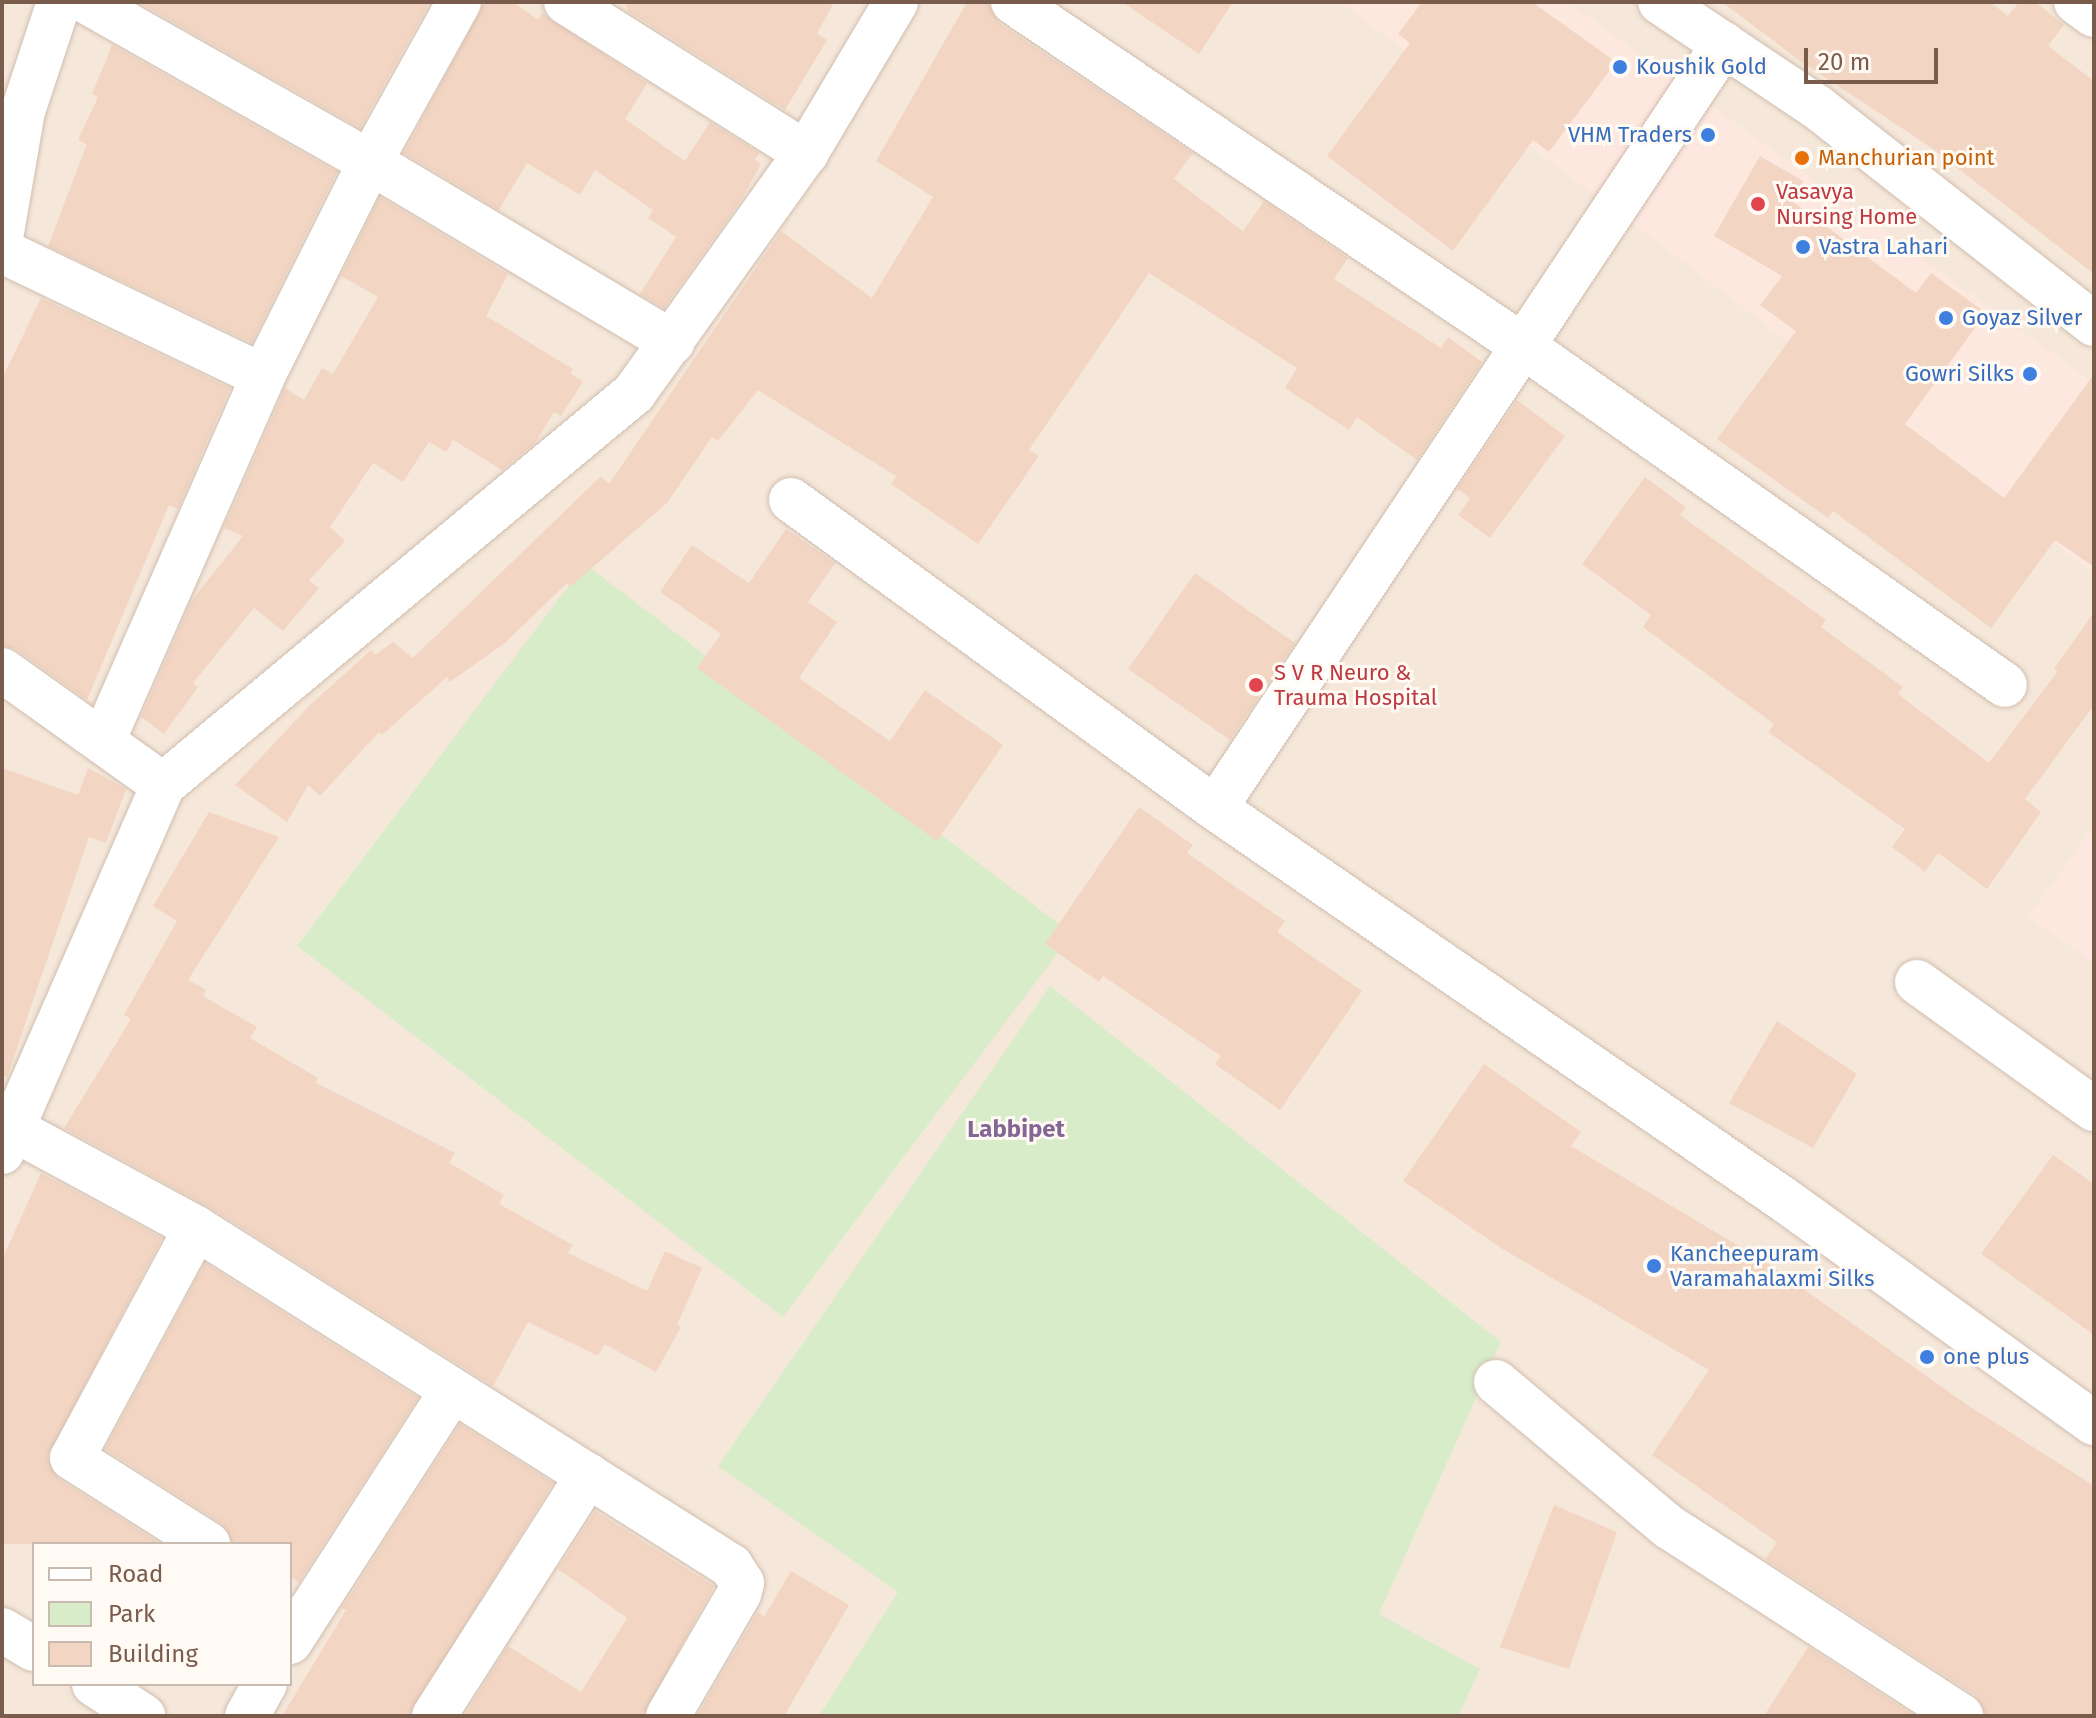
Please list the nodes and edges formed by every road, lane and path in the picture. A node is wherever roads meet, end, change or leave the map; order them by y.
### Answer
1 (59, 2) edge
2 (87, 2) edge
3 (459, 2) edge
4 (566, 2) edge
5 (896, 2) edge
6 (1013, 2) edge
7 (1660, 2) edge
8 (2076, 2) edge
9 (2094, 15) edge
10 (1724, 44) junction
11 (12, 104) edge
12 (806, 153) junction
13 (370, 162) junction
14 (2, 232) edge
15 (2, 251) edge
16 (2094, 324) edge
17 (672, 342) junction
18 (1523, 346) junction
19 (263, 376) junction
20 (791, 500) dead end
21 (2005, 685) dead end
22 (7, 687) edge
23 (103, 741) junction
24 (163, 785) junction
25 (1215, 808) junction
26 (1917, 982) dead end
27 (2094, 1109) edge
28 (8, 1140) edge
29 (196, 1228) junction
30 (1496, 1382) dead end
31 (452, 1391) junction
32 (2094, 1423) edge
33 (588, 1475) junction
34 (205, 1542) edge
35 (297, 1615) edge
36 (2, 1630) edge
37 (32, 1648) edge
38 (97, 1686) edge
39 (264, 1686) edge
40 (143, 1716) edge
41 (247, 1716) edge
42 (434, 1716) edge
43 (668, 1716) edge
44 (1961, 1716) edge

1 - 11 street
2 - 13 street
3 - 13 street
4 - 12 street
5 - 12 street
6 - 18 street
7 - 10 street
8 - 9 street
10 - 16 street
10 - 18 street
11 - 14 street
12 - 17 street
13 - 17 street
13 - 19 street
15 - 19 street
17 - 24 street
18 - 21 street
18 - 25 street
19 - 23 street
20 - 25 street
22 - 23 street
23 - 24 street
24 - 28 street
25 - 32 street
26 - 27 street
28 - 29 street
29 - 31 street
29 - 34 street
30 - 44 street
31 - 33 street
31 - 35 street
33 - 42 street
33 - 43 street
36 - 37 street
38 - 40 street
39 - 41 street

